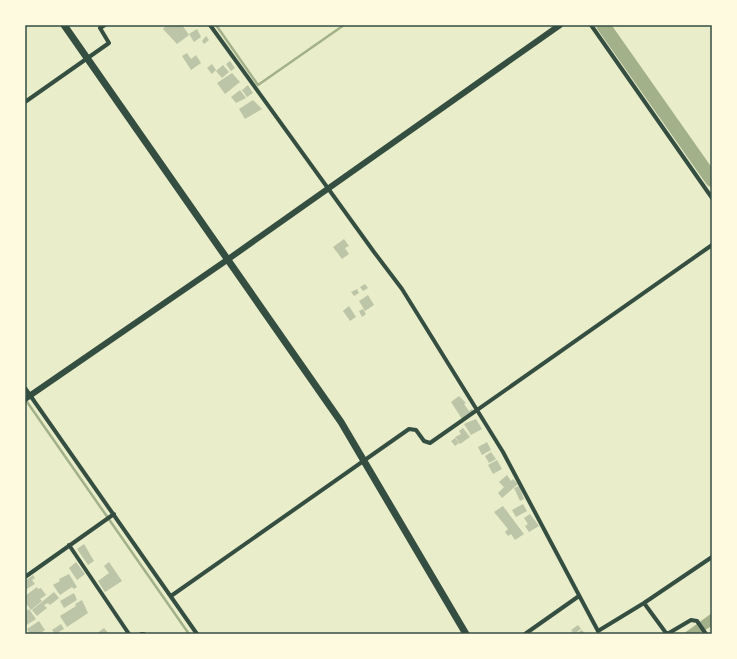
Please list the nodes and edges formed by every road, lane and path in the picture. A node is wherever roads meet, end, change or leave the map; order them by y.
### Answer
1 (64, 25) edge
2 (105, 25) edge
3 (210, 25) edge
4 (560, 25) edge
5 (591, 25) edge
6 (88, 59) junction
7 (25, 102) edge
8 (328, 188) junction
9 (712, 198) edge
10 (712, 245) edge
11 (227, 260) junction
12 (25, 388) edge
13 (28, 397) edge
14 (478, 410) junction
15 (365, 460) junction
16 (112, 516) junction
17 (68, 545) junction
18 (712, 557) edge
19 (25, 577) edge
20 (171, 596) junction
21 (579, 596) junction
22 (644, 603) junction
23 (129, 634) edge
24 (197, 634) edge
25 (466, 634) edge
26 (525, 634) edge
27 (706, 634) edge

1 - 6 main road
2 - 6 street
3 - 8 street
4 - 8 street
5 - 9 street
6 - 7 street
6 - 11 main road
8 - 11 street
8 - 14 street
10 - 14 street
11 - 13 street
11 - 15 main road
12 - 13 street
13 - 16 street
14 - 15 street
14 - 21 street
15 - 20 street
15 - 25 main road
16 - 17 street
16 - 20 street
17 - 19 street
17 - 23 street
18 - 22 street
20 - 24 street
21 - 22 street
21 - 26 street
22 - 27 street

